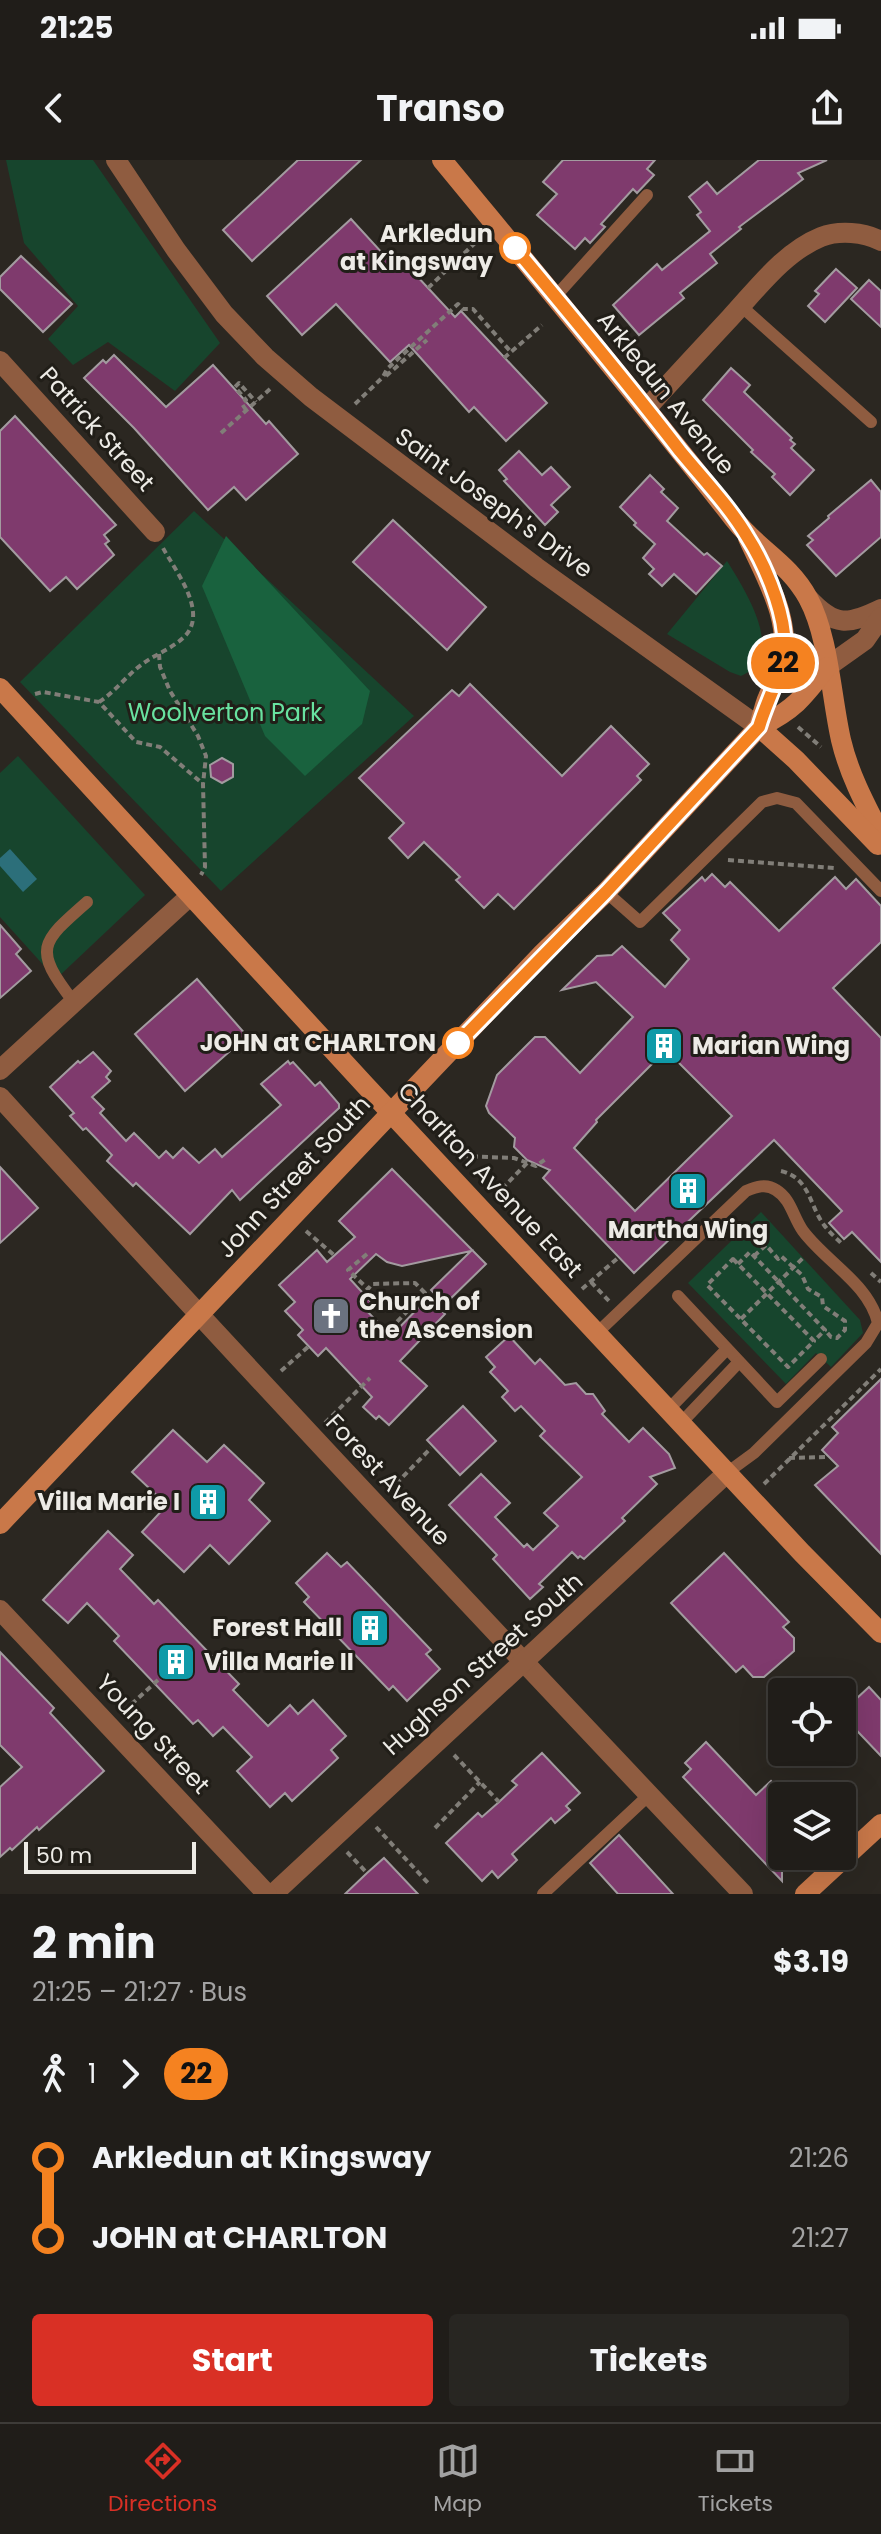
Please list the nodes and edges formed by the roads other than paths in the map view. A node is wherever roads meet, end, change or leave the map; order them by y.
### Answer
1 (116, 160) edge
2 (442, 160) edge
3 (647, 195) dead end
4 (881, 241) edge
5 (555, 297) junction
6 (741, 306) junction
7 (0, 361) edge
8 (647, 408) junction
9 (871, 422) dead end
10 (155, 532) road end
11 (748, 538) junction
12 (809, 599) junction
13 (881, 609) edge
14 (881, 617) edge
15 (827, 667) junction
16 (4, 699) edge
17 (759, 727) junction
18 (881, 835) edge
19 (881, 847) edge
20 (881, 891) edge
21 (606, 892) junction
22 (190, 896) junction
23 (87, 902) dead end
24 (73, 1001) junction
25 (0, 1070) edge
26 (0, 1097) edge
27 (392, 1112) junction
28 (678, 1296) dead end
29 (199, 1316) junction
30 (597, 1333) junction
31 (727, 1349) junction
32 (821, 1359) dead end
33 (739, 1362) junction
34 (675, 1416) junction
35 (728, 1472) junction
36 (0, 1524) edge
37 (0, 1610) edge
38 (881, 1633) edge
39 (522, 1662) junction
40 (649, 1795) junction
41 (881, 1824) edge
42 (270, 1894) edge
43 (543, 1894) edge
44 (743, 1894) edge
45 (805, 1894) edge

1 - 17 street, Saint Joseph's Drive
2 - 5 main road, Arkledun Avenue
3 - 5 lane
4 - 6 street
5 - 8 main road, Arkledun Avenue
6 - 8 street
6 - 9 lane
7 - 10 street, Patrick Street
8 - 11 main road, Arkledun Avenue
11 - 12 main road, Arkledun Avenue
11 - 17 main road, John Street South
12 - 13 street
12 - 15 main road, Arkledun Avenue
14 - 15 street, John Street South
15 - 17 main road, John Street South
15 - 18 main road, Arkledun Avenue
16 - 22 main road, Charlton Avenue East
17 - 19 main road, Saint Joseph's Drive
17 - 21 main road, John Street South
20 - 21 lane
21 - 27 main road, John Street South
22 - 24 street
22 - 27 main road, Charlton Avenue East
23 - 24 lane
24 - 25 street
26 - 29 street, Forest Avenue
27 - 29 main road, John Street South
27 - 30 main road, Charlton Avenue East
28 - 31 lane
29 - 36 main road, John Street South
29 - 39 street, Forest Avenue
30 - 34 main road, Charlton Avenue East
30 - 35 lane
31 - 33 lane
31 - 34 lane
32 - 33 lane
33 - 34 lane
34 - 35 main road, Charlton Avenue East
35 - 38 main road, Charlton Avenue East
35 - 39 street, Hughson Street South
37 - 42 street, Young Street
39 - 40 street, Forest Avenue
39 - 42 street, Hughson Street South
40 - 43 lane
40 - 44 street, Forest Avenue
41 - 45 main road

